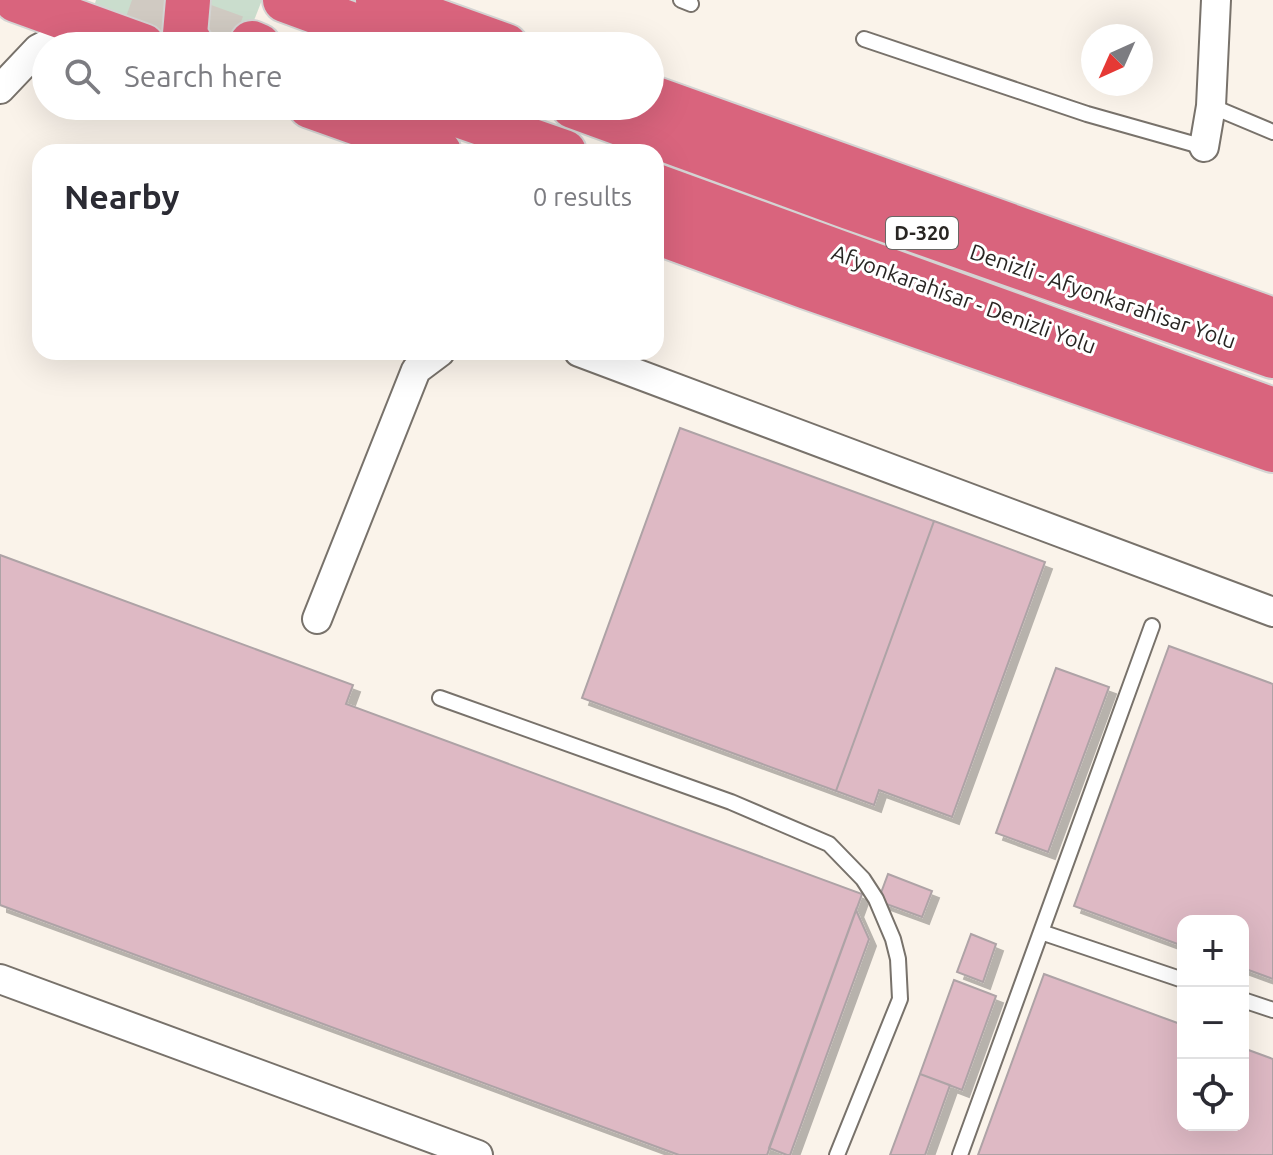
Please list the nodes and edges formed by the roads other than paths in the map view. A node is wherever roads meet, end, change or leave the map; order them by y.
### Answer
1 (188, 0) edge
2 (285, 0) edge
3 (378, 0) edge
4 (1216, 0) edge
5 (35, 3) edge
6 (106, 32) edge
7 (185, 32) edge
8 (372, 32) edge
9 (467, 32) edge
10 (864, 39) dead end
11 (32, 55) edge
12 (0, 87) edge
13 (664, 102) edge
14 (1211, 106) junction
15 (349, 120) edge
16 (472, 120) edge
17 (611, 120) edge
18 (1273, 132) edge
19 (417, 144) edge
20 (541, 144) edge
21 (1204, 147) joint
22 (664, 189) edge
23 (664, 235) edge
24 (1273, 320) edge
25 (1273, 356) edge
26 (429, 360) edge
27 (600, 360) edge
28 (1273, 410) edge
29 (1273, 450) edge
30 (1273, 612) edge
31 (317, 619) dead end
32 (1152, 626) dead end
33 (440, 698) dead end
34 (1041, 932) junction
35 (1177, 978) edge
36 (0, 979) edge
37 (1249, 1002) edge
38 (1273, 1010) edge
39 (478, 1155) edge
40 (837, 1155) edge
41 (960, 1155) edge

1 - 7 highway
2 - 8 highway
3 - 9 highway
4 - 14 street
5 - 6 highway
5 - 12 street
10 - 21 lane
11 - 12 street
13 - 24 highway
14 - 18 lane
14 - 21 street
15 - 19 highway
16 - 20 highway
17 - 25 highway, Denizli - Afyonkarahisar Yolu / D-320
22 - 28 highway, Afyonkarahisar - Denizli Yolu / D-320
23 - 29 highway
26 - 31 street
27 - 30 street
32 - 34 lane
33 - 40 lane
34 - 35 lane
34 - 41 lane
36 - 39 street
37 - 38 lane

